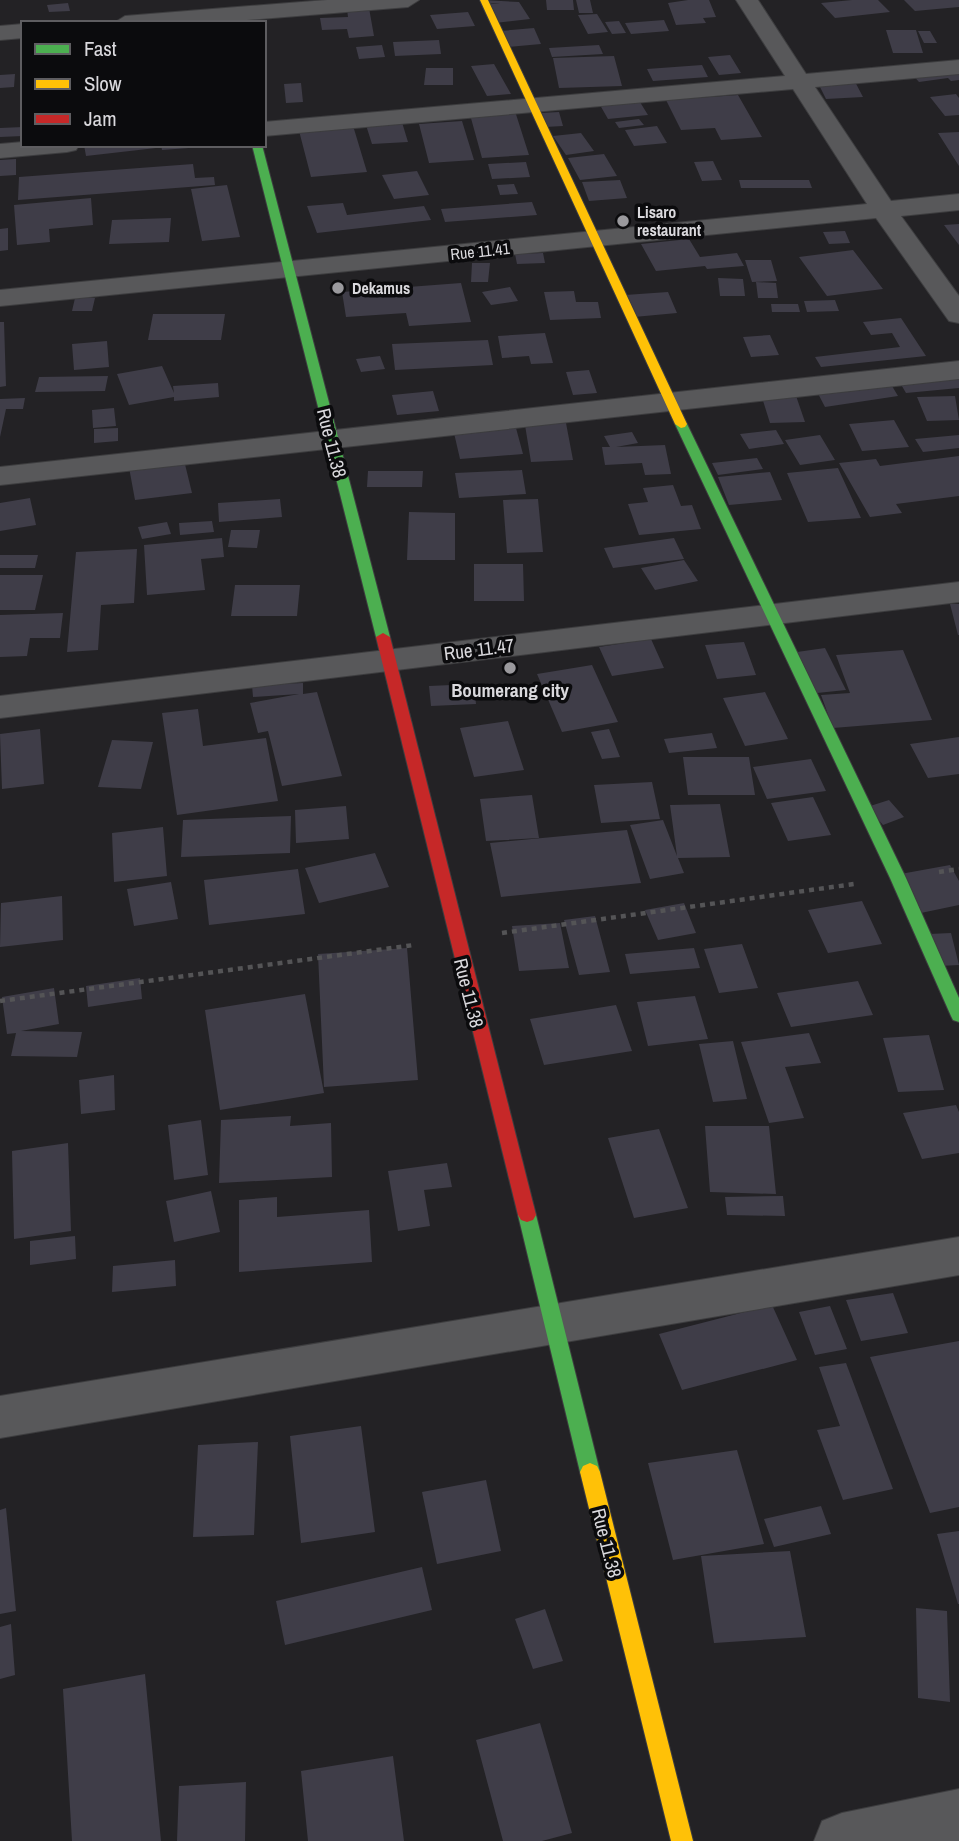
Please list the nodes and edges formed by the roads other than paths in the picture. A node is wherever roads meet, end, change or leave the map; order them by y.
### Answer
1 (408, 0) edge
2 (484, 0) edge
3 (747, 0) edge
4 (222, 13) edge
5 (144, 21) edge
6 (21, 31) edge
7 (0, 33) edge
8 (959, 67) edge
9 (801, 80) junction
10 (535, 105) junction
11 (266, 129) edge
12 (45, 147) edge
13 (257, 147) edge
14 (0, 151) edge
15 (959, 202) edge
16 (884, 209) junction
17 (597, 239) junction
18 (288, 271) junction
19 (0, 298) edge
20 (959, 315) edge
21 (959, 370) edge
22 (672, 402) junction
23 (331, 441) junction
24 (0, 476) edge
25 (959, 592) edge
26 (770, 615) junction
27 (389, 660) junction
28 (0, 707) edge
29 (959, 1016) edge
30 (959, 1256) edge
31 (552, 1326) junction
32 (0, 1417) edge
33 (959, 1816) edge
34 (682, 1841) edge
35 (842, 1841) edge

1 - 4 street
2 - 10 street
3 - 9 street
4 - 5 street
6 - 7 street
8 - 9 street
9 - 10 street
9 - 16 street
10 - 11 street
10 - 17 street
12 - 14 street
13 - 18 street, Rue 11.38
15 - 16 street, Rue 11.41
16 - 17 street, Rue 11.41
16 - 20 street
17 - 18 street, Rue 11.41
17 - 22 street
18 - 19 street, Rue 11.41
18 - 23 street, Rue 11.38
21 - 22 street
22 - 23 street
22 - 26 street
23 - 24 street
23 - 27 street, Rue 11.38
25 - 26 street, Rue 11.47
26 - 27 street, Rue 11.47
26 - 29 street
27 - 28 street, Rue 11.47
27 - 31 street, Rue 11.38
30 - 31 street
31 - 32 street
31 - 34 street, Rue 11.38
33 - 35 street

